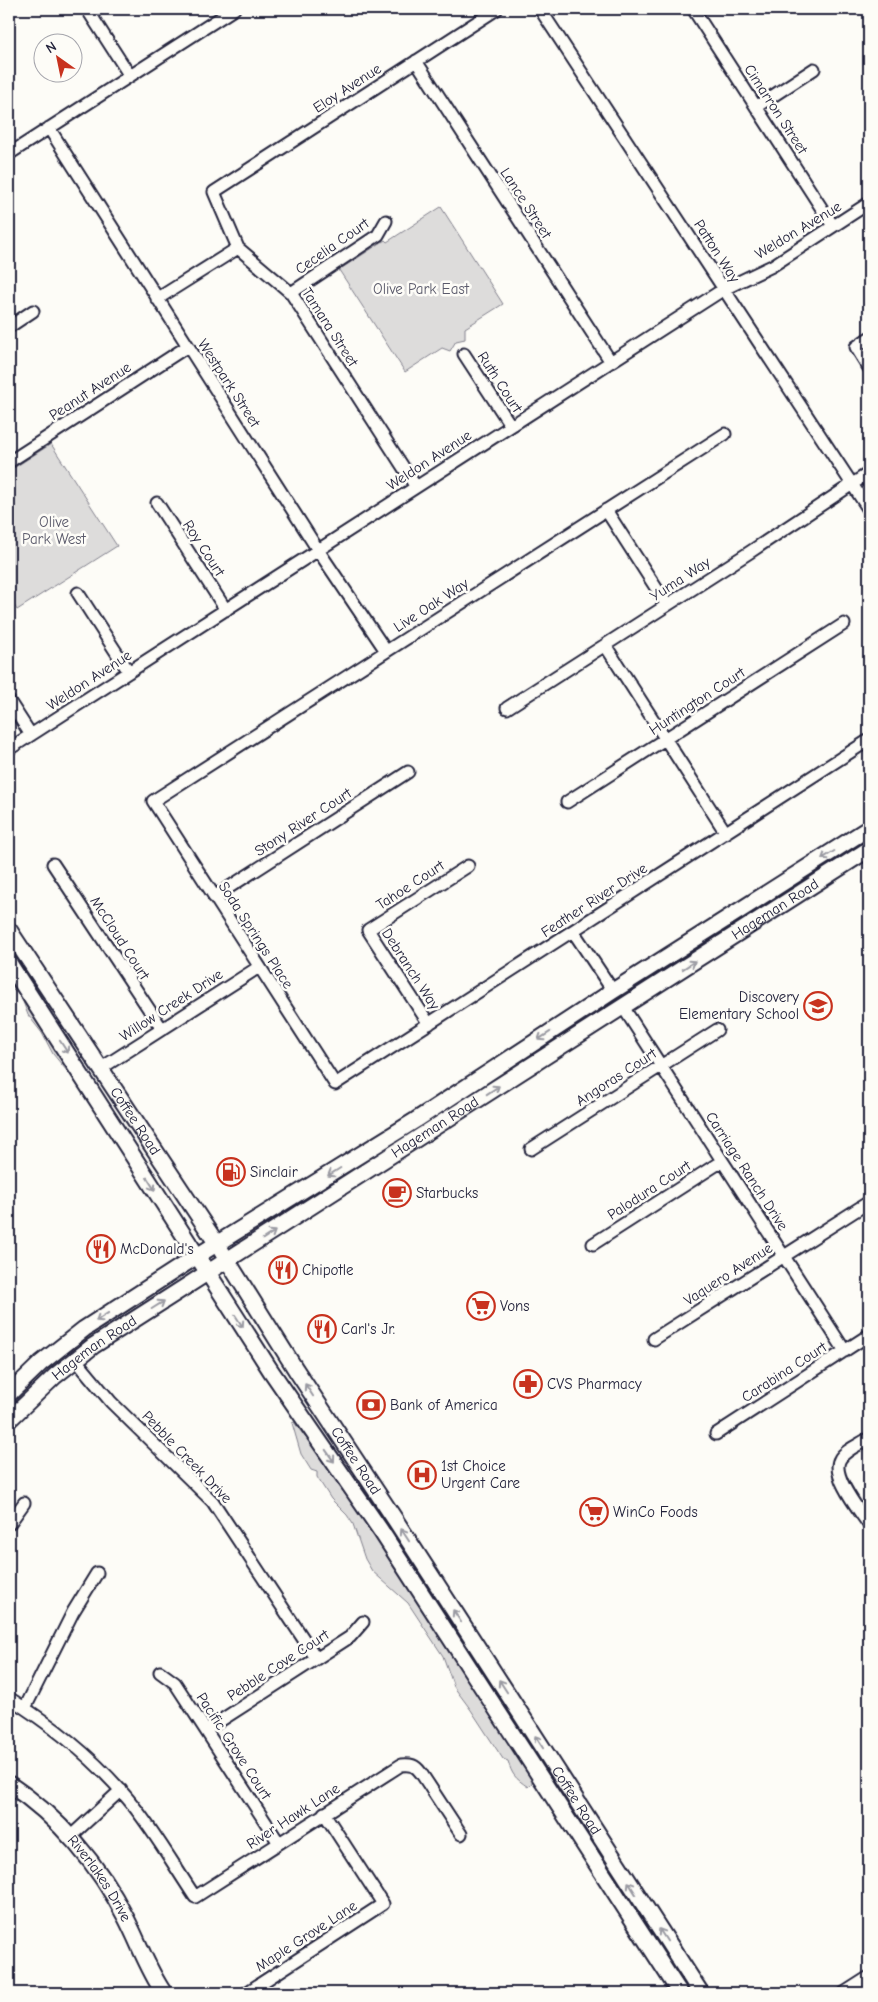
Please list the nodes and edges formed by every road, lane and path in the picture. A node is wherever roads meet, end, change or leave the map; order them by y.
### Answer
1 (87, 9) edge
2 (234, 9) edge
3 (497, 9) edge
4 (540, 9) edge
5 (697, 10) edge
6 (416, 61) junction
7 (814, 70) dead end
8 (130, 76) junction
9 (756, 106) junction
10 (49, 128) junction
11 (9, 154) edge
12 (214, 192) joint
13 (869, 203) edge
14 (386, 221) dead end
15 (833, 226) junction
16 (238, 248) junction
17 (724, 289) junction
18 (291, 293) junction
19 (157, 299) junction
20 (34, 311) dead end
21 (9, 327) edge
22 (869, 338) edge
23 (188, 346) junction
24 (464, 354) dead end
25 (611, 362) junction
26 (869, 368) edge
27 (511, 426) junction
28 (725, 434) dead end
29 (9, 462) edge
30 (869, 473) edge
31 (852, 484) junction
32 (416, 487) junction
33 (157, 503) dead end
34 (606, 510) junction
35 (869, 510) edge
36 (318, 550) junction
37 (78, 593) dead end
38 (668, 605) junction
39 (226, 610) junction
40 (844, 624) dead end
41 (605, 645) junction
42 (386, 651) junction
43 (129, 672) junction
44 (9, 701) edge
45 (506, 708) dead end
46 (31, 735) junction
47 (666, 739) junction
48 (869, 740) edge
49 (9, 749) edge
50 (408, 772) dead end
51 (153, 801) joint
52 (567, 802) dead end
53 (869, 828) edge
54 (726, 833) junction
55 (869, 849) edge
56 (53, 864) dead end
57 (468, 866) dead end
58 (214, 896) junction
59 (9, 930) edge
60 (368, 930) joint
61 (573, 931) junction
62 (678, 950) junction
63 (9, 962) edge
64 (259, 967) junction
65 (613, 991) junction
66 (623, 1007) junction
67 (428, 1024) junction
68 (71, 1025) junction
69 (162, 1029) junction
70 (717, 1030) dead end
71 (543, 1056) junction
72 (661, 1066) junction
73 (100, 1069) junction
74 (335, 1084) joint
75 (416, 1120) junction
76 (531, 1149) dead end
77 (722, 1161) junction
78 (352, 1181) junction
79 (869, 1202) edge
80 (217, 1244) junction
81 (593, 1244) dead end
82 (197, 1256) junction
83 (784, 1256) junction
84 (228, 1261) junction
85 (208, 1274) junction
86 (84, 1329) junction
87 (869, 1335) edge
88 (654, 1339) dead end
89 (846, 1351) junction
90 (76, 1360) junction
91 (9, 1394) edge
92 (9, 1418) edge
93 (716, 1434) dead end
94 (869, 1438) edge
95 (24, 1503) dead end
96 (9, 1524) edge
97 (869, 1525) edge
98 (97, 1573) dead end
99 (363, 1622) dead end
100 (316, 1658) junction
101 (160, 1672) dead end
102 (9, 1698) edge
103 (25, 1708) junction
104 (206, 1730) junction
105 (9, 1784) edge
106 (121, 1790) junction
107 (324, 1813) junction
108 (461, 1834) dead end
109 (70, 1837) junction
110 (279, 1843) junction
111 (869, 1977) edge
112 (164, 1993) edge
113 (246, 1993) edge
114 (680, 1993) edge
115 (701, 1993) edge
116 (844, 1993) edge

1 - 8 street
2 - 8 street
3 - 6 street, Eloy Avenue
4 - 17 street, Patton Way
5 - 9 street, Cimarron Street
6 - 12 street, Eloy Avenue
6 - 25 street, Lance Street
7 - 9 street
8 - 10 street
9 - 15 street, Cimarron Street
10 - 11 street
10 - 19 street, Westpark Street
12 - 16 street, Tamara Street
13 - 15 street, Weldon Avenue
14 - 18 street, Cecelia Court
15 - 17 street, Weldon Avenue
16 - 18 street, Tamara Street
16 - 19 street
17 - 25 street, Weldon Avenue
17 - 31 street, Patton Way
18 - 32 street, Tamara Street
19 - 23 street, Westpark Street
20 - 21 street
22 - 26 street
23 - 29 street, Peanut Avenue
23 - 36 street, Westpark Street
24 - 27 street, Ruth Court
25 - 27 street, Weldon Avenue
27 - 32 street, Weldon Avenue
28 - 34 street, Live Oak Way
30 - 31 street, Yuma Way
31 - 35 street, Patton Way
31 - 38 street, Yuma Way
32 - 36 street, Weldon Avenue
33 - 39 street, Roy Court
34 - 38 street
34 - 42 street, Live Oak Way
36 - 39 street, Weldon Avenue
36 - 42 street, Westpark Street
37 - 43 street
38 - 41 street, Yuma Way
39 - 43 street, Weldon Avenue
40 - 47 street, Huntington Court
41 - 45 street, Yuma Way
41 - 47 street
42 - 51 street, Live Oak Way
43 - 46 street, Weldon Avenue
44 - 46 street
46 - 49 street, Weldon Avenue
47 - 52 street, Huntington Court
47 - 54 street
48 - 54 street, Feather River Drive
50 - 58 street, Stony River Court
51 - 58 street, Soda Springs Place
53 -> 62 main road, Hageman Road
54 - 61 street, Feather River Drive
66 -> 55 main road, Hageman Road
56 - 69 street, McCloud Court
57 - 60 street, Tahoe Court
58 - 64 street, Soda Springs Place
59 - 68 main road, Coffee Road
60 - 67 street, Debranch Way
61 - 65 street
61 - 67 street, Feather River Drive
62 - 65 main road, Hageman Road
62 - 66 main road
63 - 68 main road
63 -> 82 main road, Coffee Road
64 - 69 street, Willow Creek Drive
64 - 74 street, Soda Springs Place
65 - 71 main road
65 -> 75 main road, Hageman Road
66 - 71 main road, Hageman Road
66 - 72 street, Carriage Ranch Drive
67 - 74 street, Feather River Drive
68 - 73 main road, Coffee Road
69 - 73 street, Willow Creek Drive
70 - 72 street, Angoras Court
78 -> 71 main road, Hageman Road
72 - 76 street, Angoras Court
72 - 77 street, Carriage Ranch Drive
73 - 80 main road, Coffee Road
75 - 78 main road
75 -> 80 main road, Hageman Road
77 - 81 street, Palodura Court
77 - 83 street, Carriage Ranch Drive
84 -> 78 main road, Hageman Road
79 - 83 street, Vaquero Avenue
80 - 82 main road, Hageman Road
80 - 84 main road, Coffee Road
82 - 85 main road, Coffee Road
82 -> 86 main road, Hageman Road
83 - 88 street, Vaquero Avenue
83 - 89 street, Carriage Ranch Drive
84 - 85 main road, Hageman Road
115 -> 84 main road, Coffee Road
90 -> 85 main road, Hageman Road
85 -> 114 main road, Coffee Road
86 - 91 main road, Hageman Road
86 - 92 main road
87 - 89 street, Carabina Court
89 - 93 street, Carabina Court
90 - 92 main road, Hageman Road
90 - 100 street, Pebble Creek Drive
94 - 97 street
95 - 96 street
98 - 103 street
99 - 100 street, Pebble Cove Court
100 - 104 street, Pebble Cove Court
101 - 104 street, Pacific Grove Court
102 - 103 street
103 - 106 street
104 - 110 street, Pacific Grove Court
105 - 109 main road, Riverlakes Drive
106 - 109 street
106 - 110 street, River Hawk Lane
107 - 108 street, River Hawk Lane
107 - 110 street, River Hawk Lane
107 - 113 street, Maple Grove Lane
109 - 112 main road, Riverlakes Drive
111 - 116 street

